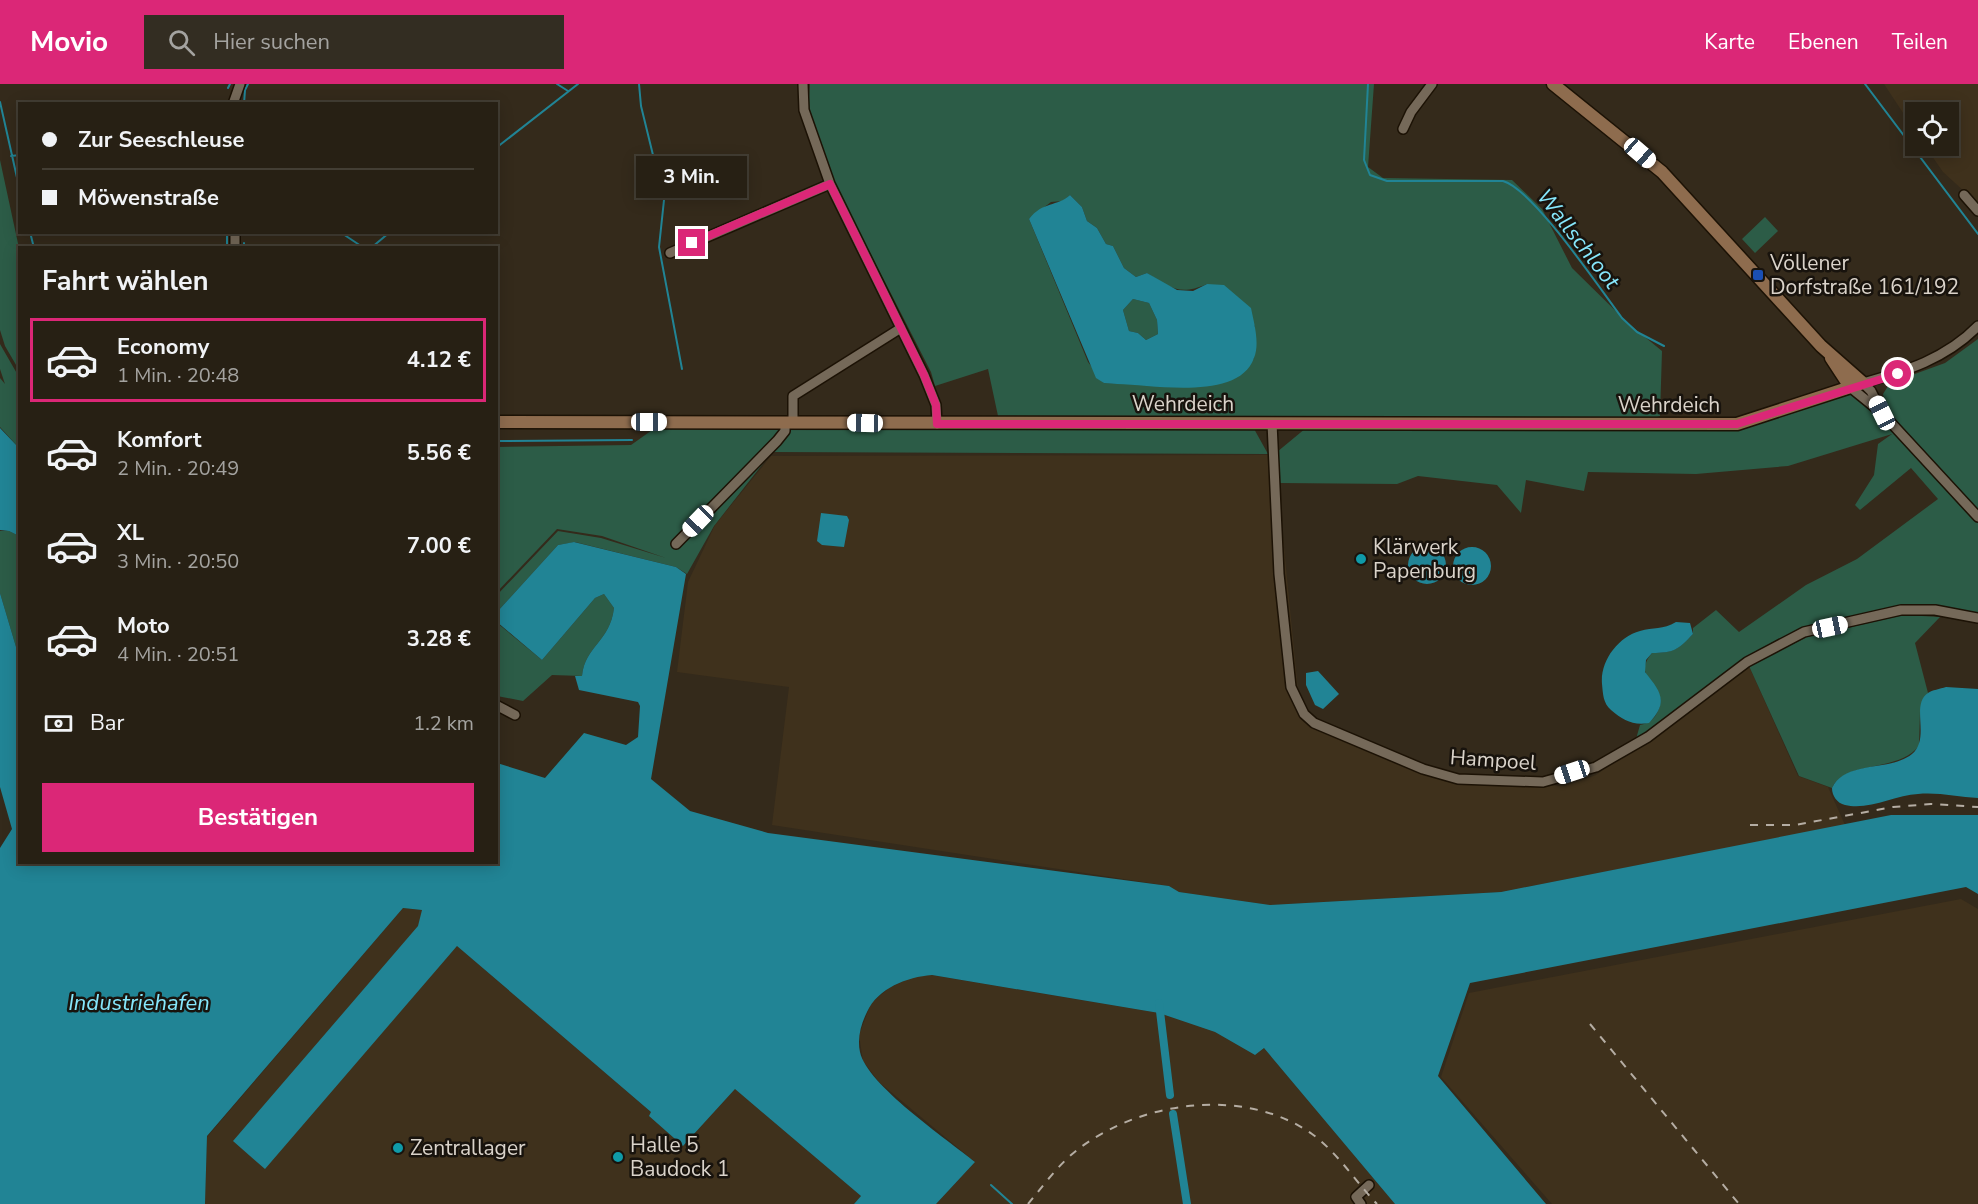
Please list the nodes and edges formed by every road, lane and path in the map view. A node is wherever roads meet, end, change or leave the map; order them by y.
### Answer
1 (240, 84) edge
2 (802, 84) edge
3 (1432, 84) edge
4 (1553, 84) edge
5 (233, 102) edge
6 (1403, 129) dead end
7 (830, 184) junction
8 (1964, 195) dead end
9 (1978, 210) edge
10 (670, 253) dead end
11 (1978, 326) edge
12 (901, 328) junction
13 (1829, 354) junction
14 (1863, 383) junction
15 (1850, 387) junction
16 (1882, 413) junction
17 (498, 422) edge
18 (789, 423) junction
19 (1272, 423) junction
20 (937, 424) junction
21 (1978, 516) edge
22 (676, 544) dead end
23 (1978, 618) edge
24 (498, 706) edge
25 (515, 715) dead end
26 (1369, 1185) dead end
27 (1361, 1204) edge

1 - 5 street
2 - 7 street
3 - 6 street
4 - 13 street
7 - 10 street
7 - 12 street
8 - 9 street
11 - 14 street
12 - 18 street
12 - 20 street
13 - 14 street
13 - 15 street
14 - 15 street, Wehrdeich
14 - 16 street
15 - 16 street
15 - 19 street, Wehrdeich
16 - 21 street
17 - 18 street, Wehrdeich
18 - 20 street, Wehrdeich
18 - 22 street
19 - 20 street, Wehrdeich
19 - 23 street, Hampoel
24 - 25 street
26 - 27 street

